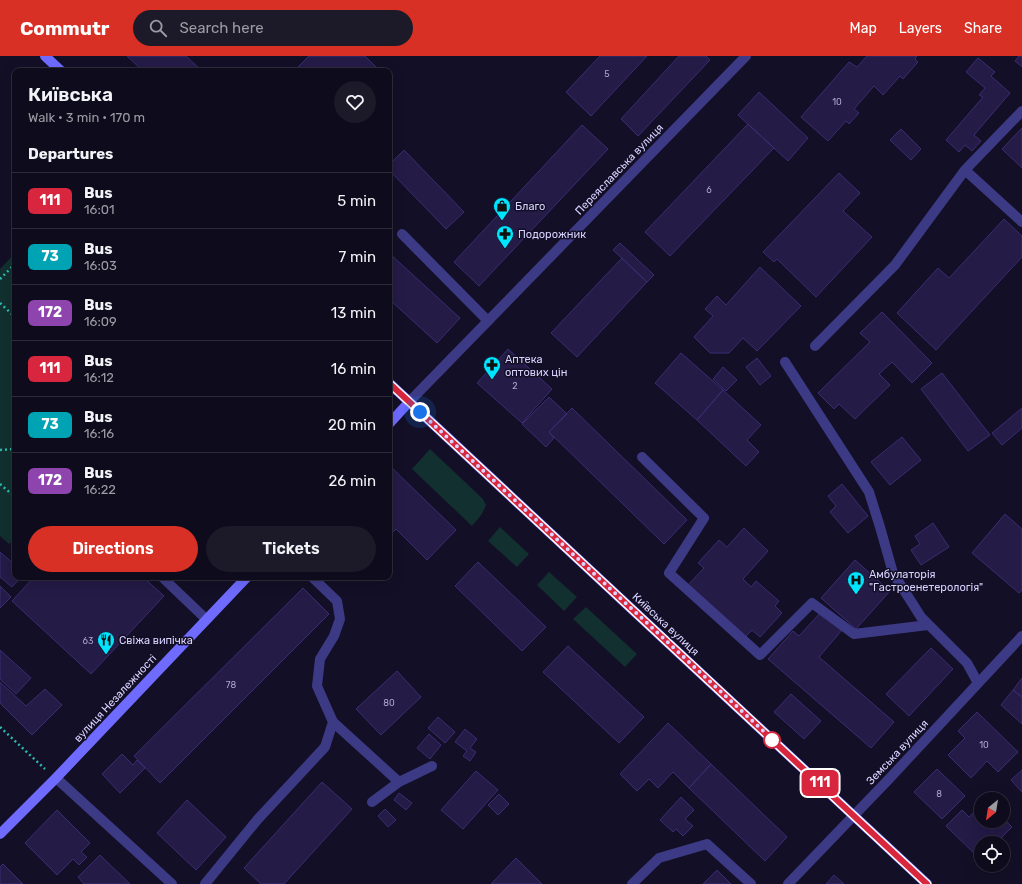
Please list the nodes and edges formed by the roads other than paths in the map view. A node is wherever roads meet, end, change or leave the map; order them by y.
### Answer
1 (45, 56) edge
2 (746, 56) edge
3 (58, 68) edge
4 (1022, 111) edge
5 (966, 170) junction
6 (1022, 222) edge
7 (402, 234) dead end
8 (488, 321) junction
9 (815, 346) dead end
10 (785, 362) dead end
11 (392, 386) edge
12 (409, 402) junction
13 (392, 421) edge
14 (642, 457) dead end
15 (165, 580) edge
16 (244, 580) edge
17 (315, 580) edge
18 (206, 619) junction
19 (928, 625) junction
20 (1022, 636) edge
21 (978, 683) junction
22 (333, 722) junction
23 (432, 766) dead end
24 (56, 778) junction
25 (399, 782) junction
26 (372, 802) dead end
27 (854, 815) junction
28 (0, 834) edge
29 (172, 884) edge
30 (205, 884) edge
31 (632, 884) edge
32 (751, 884) edge
33 (788, 884) edge
34 (927, 884) edge

1 - 3 main road
2 - 8 street, Переяславська вулиця
4 - 5 street
5 - 6 street
5 - 9 street
7 - 8 street
8 - 12 street, Переяславська вулиця
10 - 19 street
11 - 12 main road, Київська вулиця
12 - 13 main road
12 - 27 main road, Київська вулиця
14 - 19 street
15 - 18 street
16 - 18 main road, вулиця Незалежності
17 - 22 street
18 - 24 main road, вулиця Незалежності
19 - 21 street
20 - 21 street, Земська вулиця
21 - 27 street, Земська вулиця
22 - 25 street
22 - 30 street
23 - 25 street
24 - 28 main road, вулиця Незалежності
24 - 29 street
25 - 26 street
27 - 33 street, Земська вулиця
27 - 34 main road, Київська вулиця
31 - 32 street

